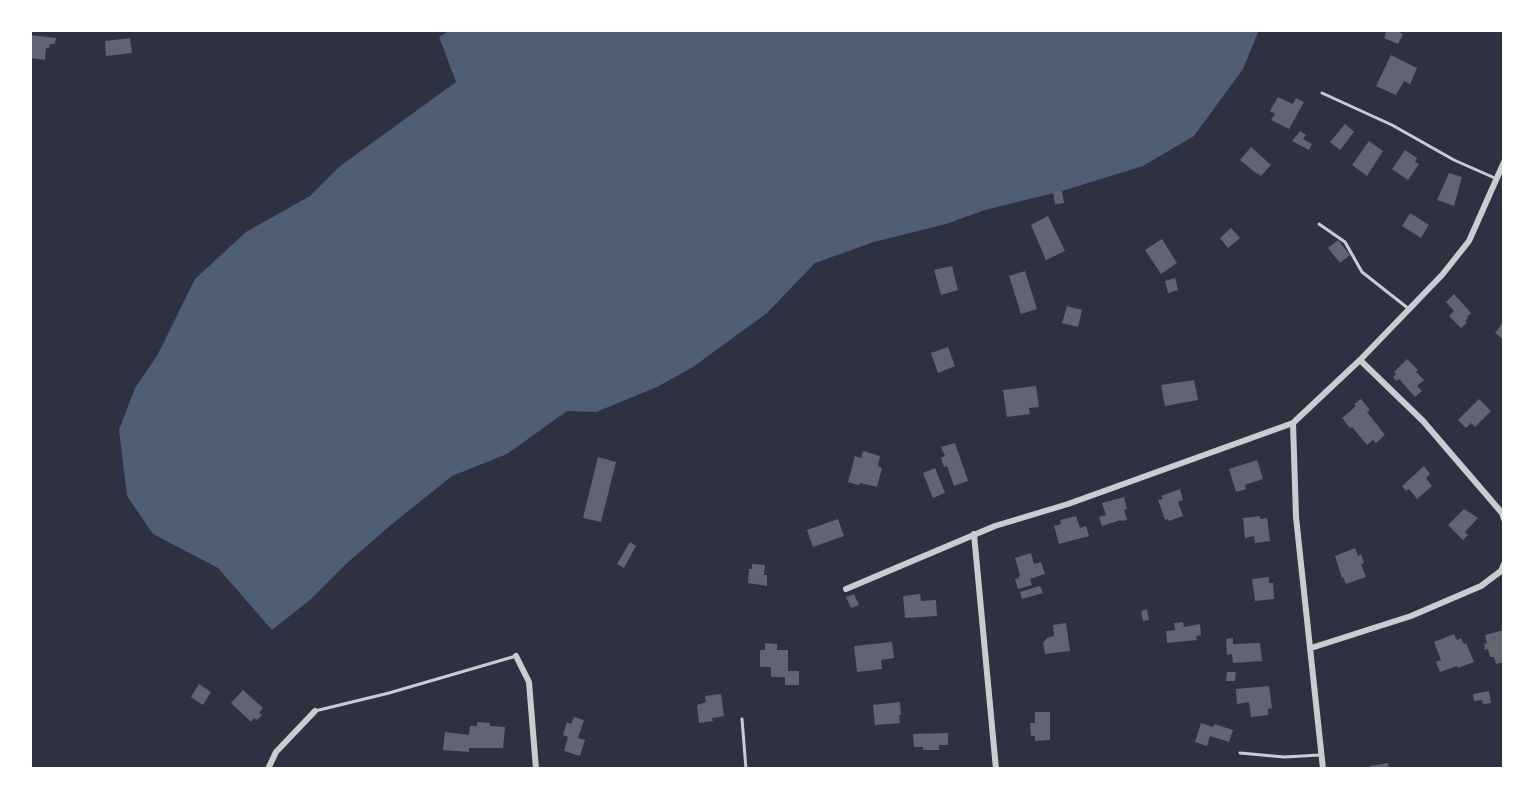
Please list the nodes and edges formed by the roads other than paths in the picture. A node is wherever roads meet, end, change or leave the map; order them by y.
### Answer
1 (1322, 93) dead end
2 (1504, 162) edge
3 (1497, 179) junction
4 (1319, 224) dead end
5 (1409, 309) junction
6 (1360, 360) junction
7 (1293, 423) junction
8 (1504, 519) edge
9 (974, 534) junction
10 (1504, 564) edge
11 (846, 589) dead end
12 (1311, 648) junction
13 (516, 656) joint
14 (315, 711) joint
15 (742, 719) dead end
16 (1240, 753) dead end
17 (1321, 755) junction
18 (268, 769) edge
19 (536, 769) edge
20 (746, 769) edge
21 (996, 769) edge
22 (1323, 769) edge

1 - 3 lane
2 - 3 street
3 - 5 street
4 - 5 lane
5 - 6 street
6 - 7 street
6 - 8 street
7 - 9 street
7 - 12 street
9 - 11 street
9 - 21 street
10 - 12 street
12 - 17 street
13 - 14 lane
13 - 19 street
14 - 18 street
15 - 20 lane
16 - 17 lane
17 - 22 street

